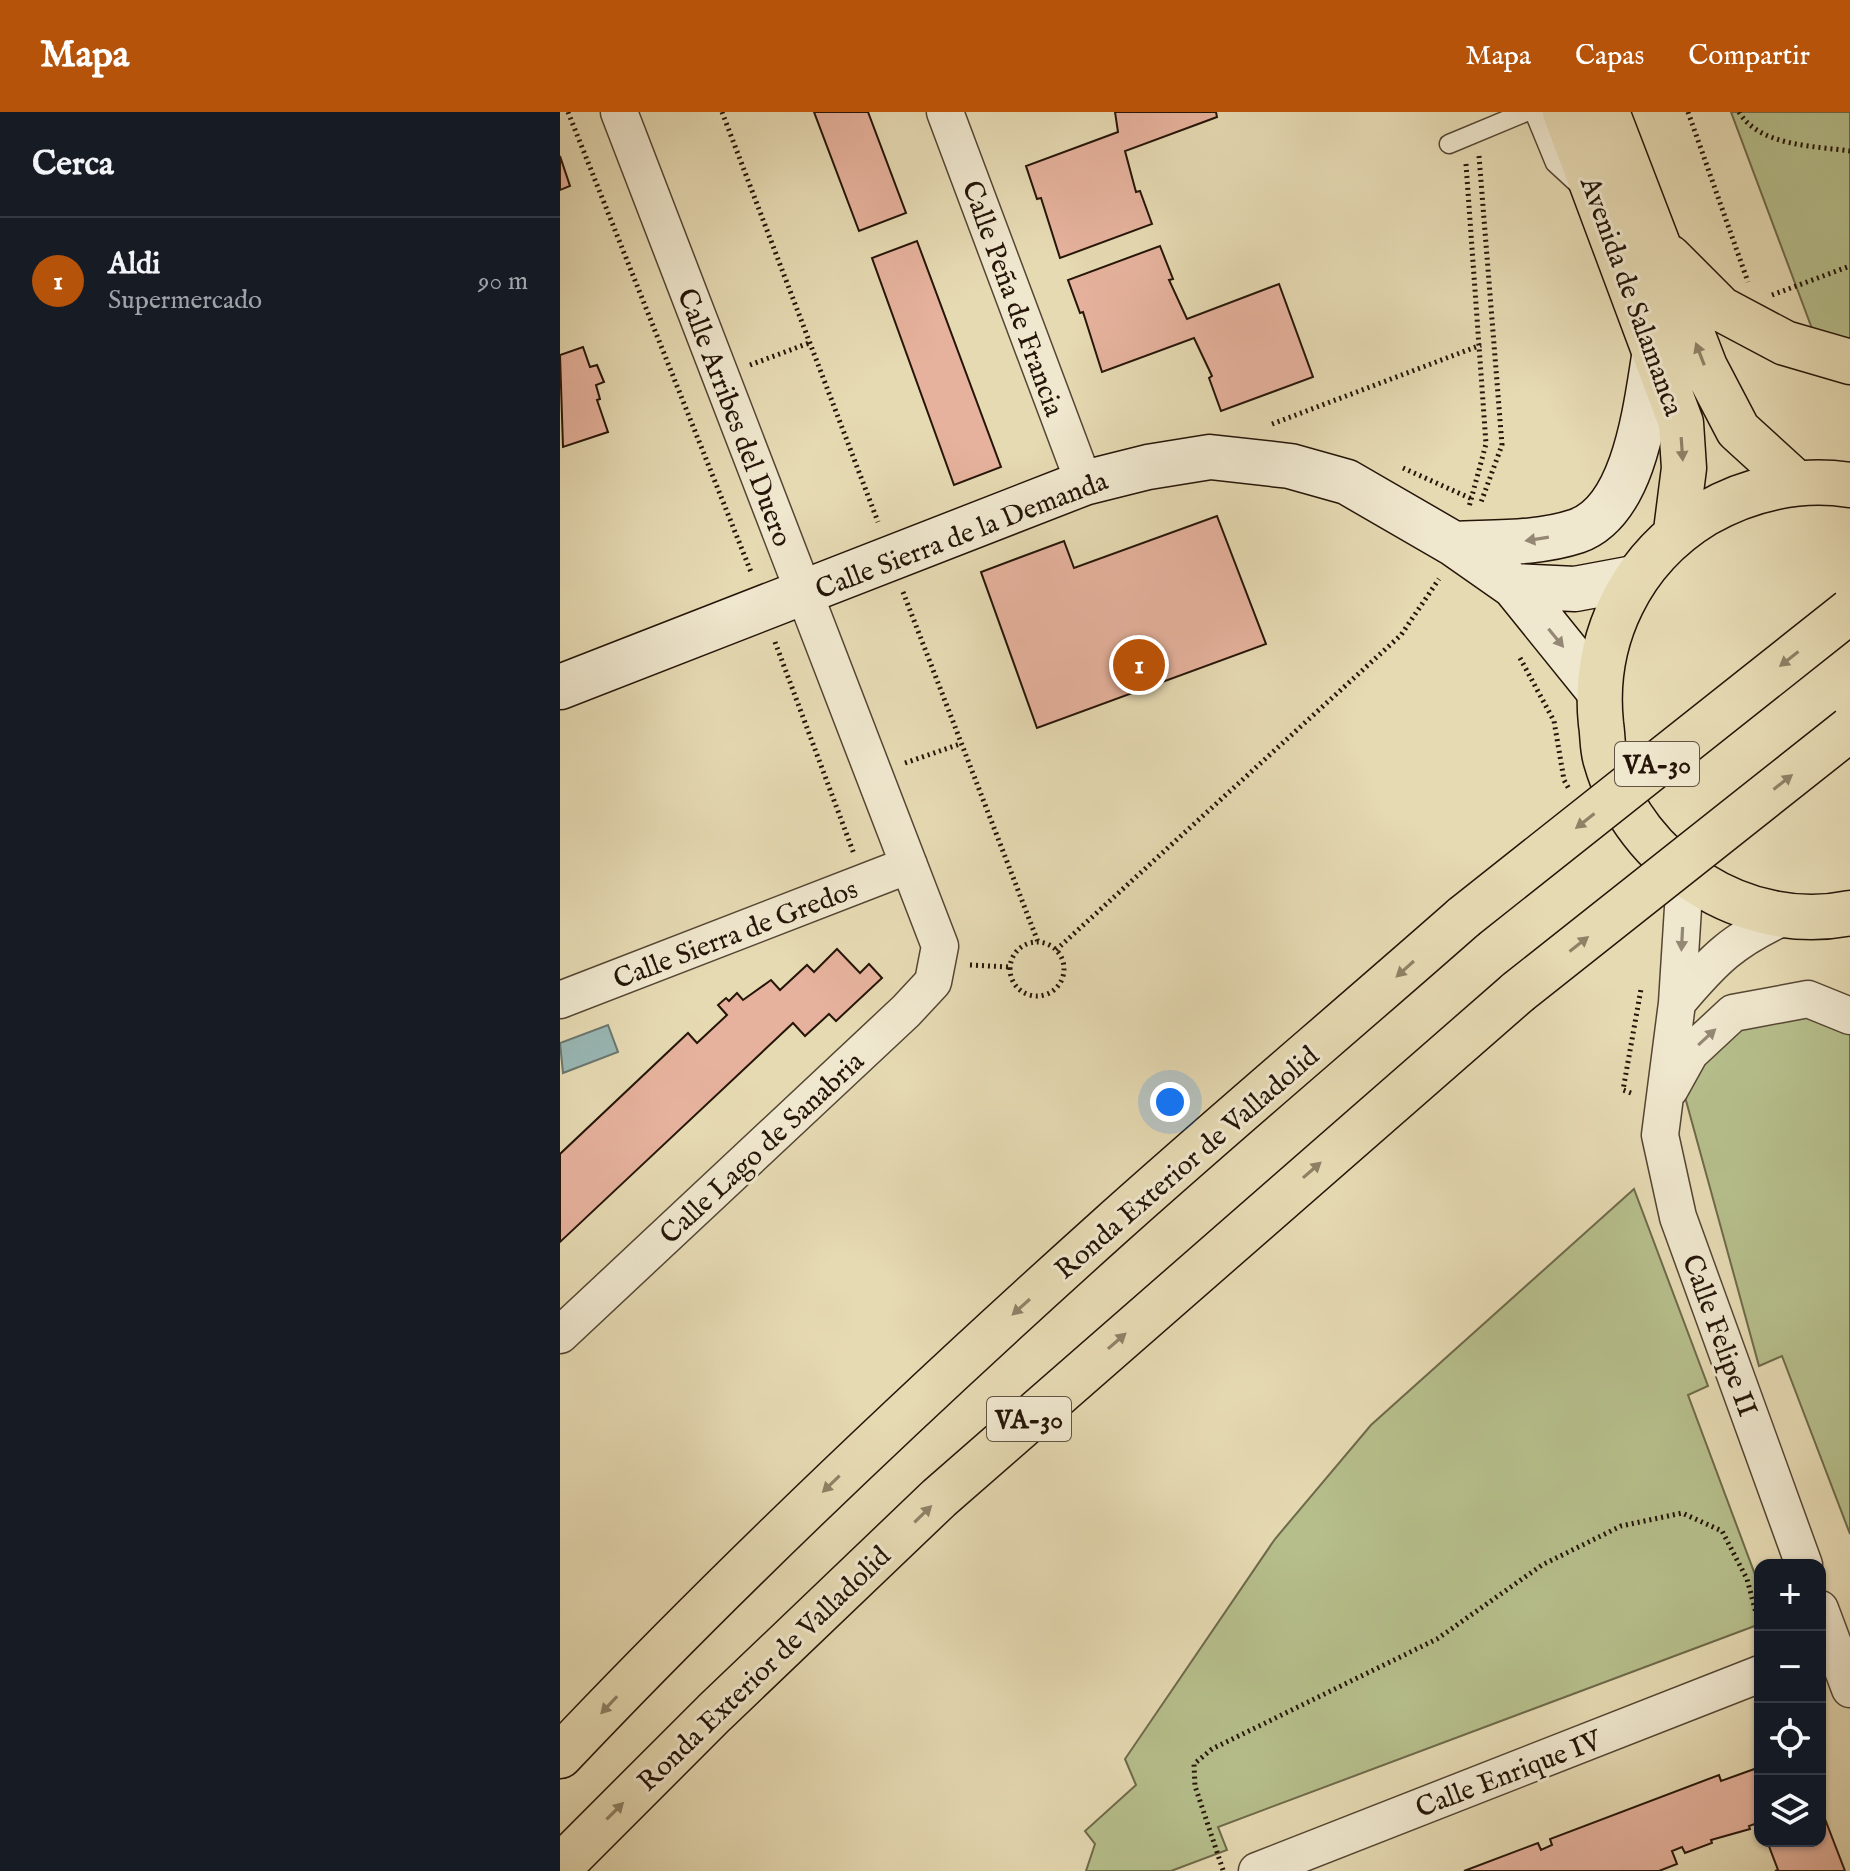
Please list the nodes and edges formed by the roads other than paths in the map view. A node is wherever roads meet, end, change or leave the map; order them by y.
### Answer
1 (619, 112) edge
2 (945, 112) edge
3 (1526, 112) edge
4 (1534, 112) edge
5 (1565, 112) edge
6 (1607, 112) edge
7 (1463, 139) road end
8 (1599, 202) junction
9 (1658, 245) junction
10 (1655, 351) junction
11 (1850, 362) edge
12 (1795, 482) junction
13 (1084, 483) junction
14 (1849, 483) edge
15 (1676, 531) junction
16 (1450, 556) junction
17 (1634, 578) junction
18 (1514, 586) junction
19 (784, 600) junction
20 (1850, 611) edge
21 (560, 687) edge
22 (1598, 690) junction
23 (1850, 729) edge
24 (909, 865) junction
25 (1685, 876) junction
26 (1827, 924) edge
27 (940, 946) joint
28 (560, 1000) edge
29 (1677, 1003) junction
30 (1850, 1016) edge
31 (1663, 1100) junction
32 (560, 1335) edge
33 (1802, 1559) edge
34 (1827, 1648) edge
35 (1754, 1676) edge
36 (1850, 1689) edge
37 (560, 1756) edge
38 (560, 1867) edge
39 (1257, 1871) edge

1 - 19 street, Calle Arribes del Duero
2 - 13 street, Calle Peña de Francia
3 - 7 lane
4 - 8 lane
5 - 8 highway, Avenida de Salamanca
6 - 9 highway, Avenida de Salamanca
8 - 10 highway, Avenida de Salamanca
9 - 11 highway
12 -> 9 highway, Avenida de Salamanca
10 -> 15 highway, Avenida de Salamanca
10 -> 16 street
12 - 14 highway
12 - 15 highway
13 - 16 street, Calle Sierra de la Demanda
13 - 19 street, Calle Sierra de la Demanda
15 - 17 highway
16 - 18 street, Calle Sierra de la Demanda
17 - 18 street
17 - 22 highway
18 -> 22 street, Calle Sierra de la Demanda
19 - 21 street, Calle Sierra de la Demanda
19 - 24 street, Calle Arribes del Duero
20 -> 37 highway, Ronda Exterior de Valladolid / VA-30, bridge
22 - 25 highway
38 -> 23 highway, Ronda Exterior de Valladolid / VA-30, bridge
24 - 27 street, Calle Arribes del Duero
24 - 28 street, Calle Sierra de Gredos
25 - 26 highway
25 -> 29 street, Calle Felipe II
26 - 29 street
27 - 32 street, Calle Lago de Sanabria
29 - 31 street, Calle Felipe II
31 -> 30 street, Calle Felipe II
31 - 33 street, Calle Felipe II
34 - 36 street
35 - 39 street, Calle Enrique IV

